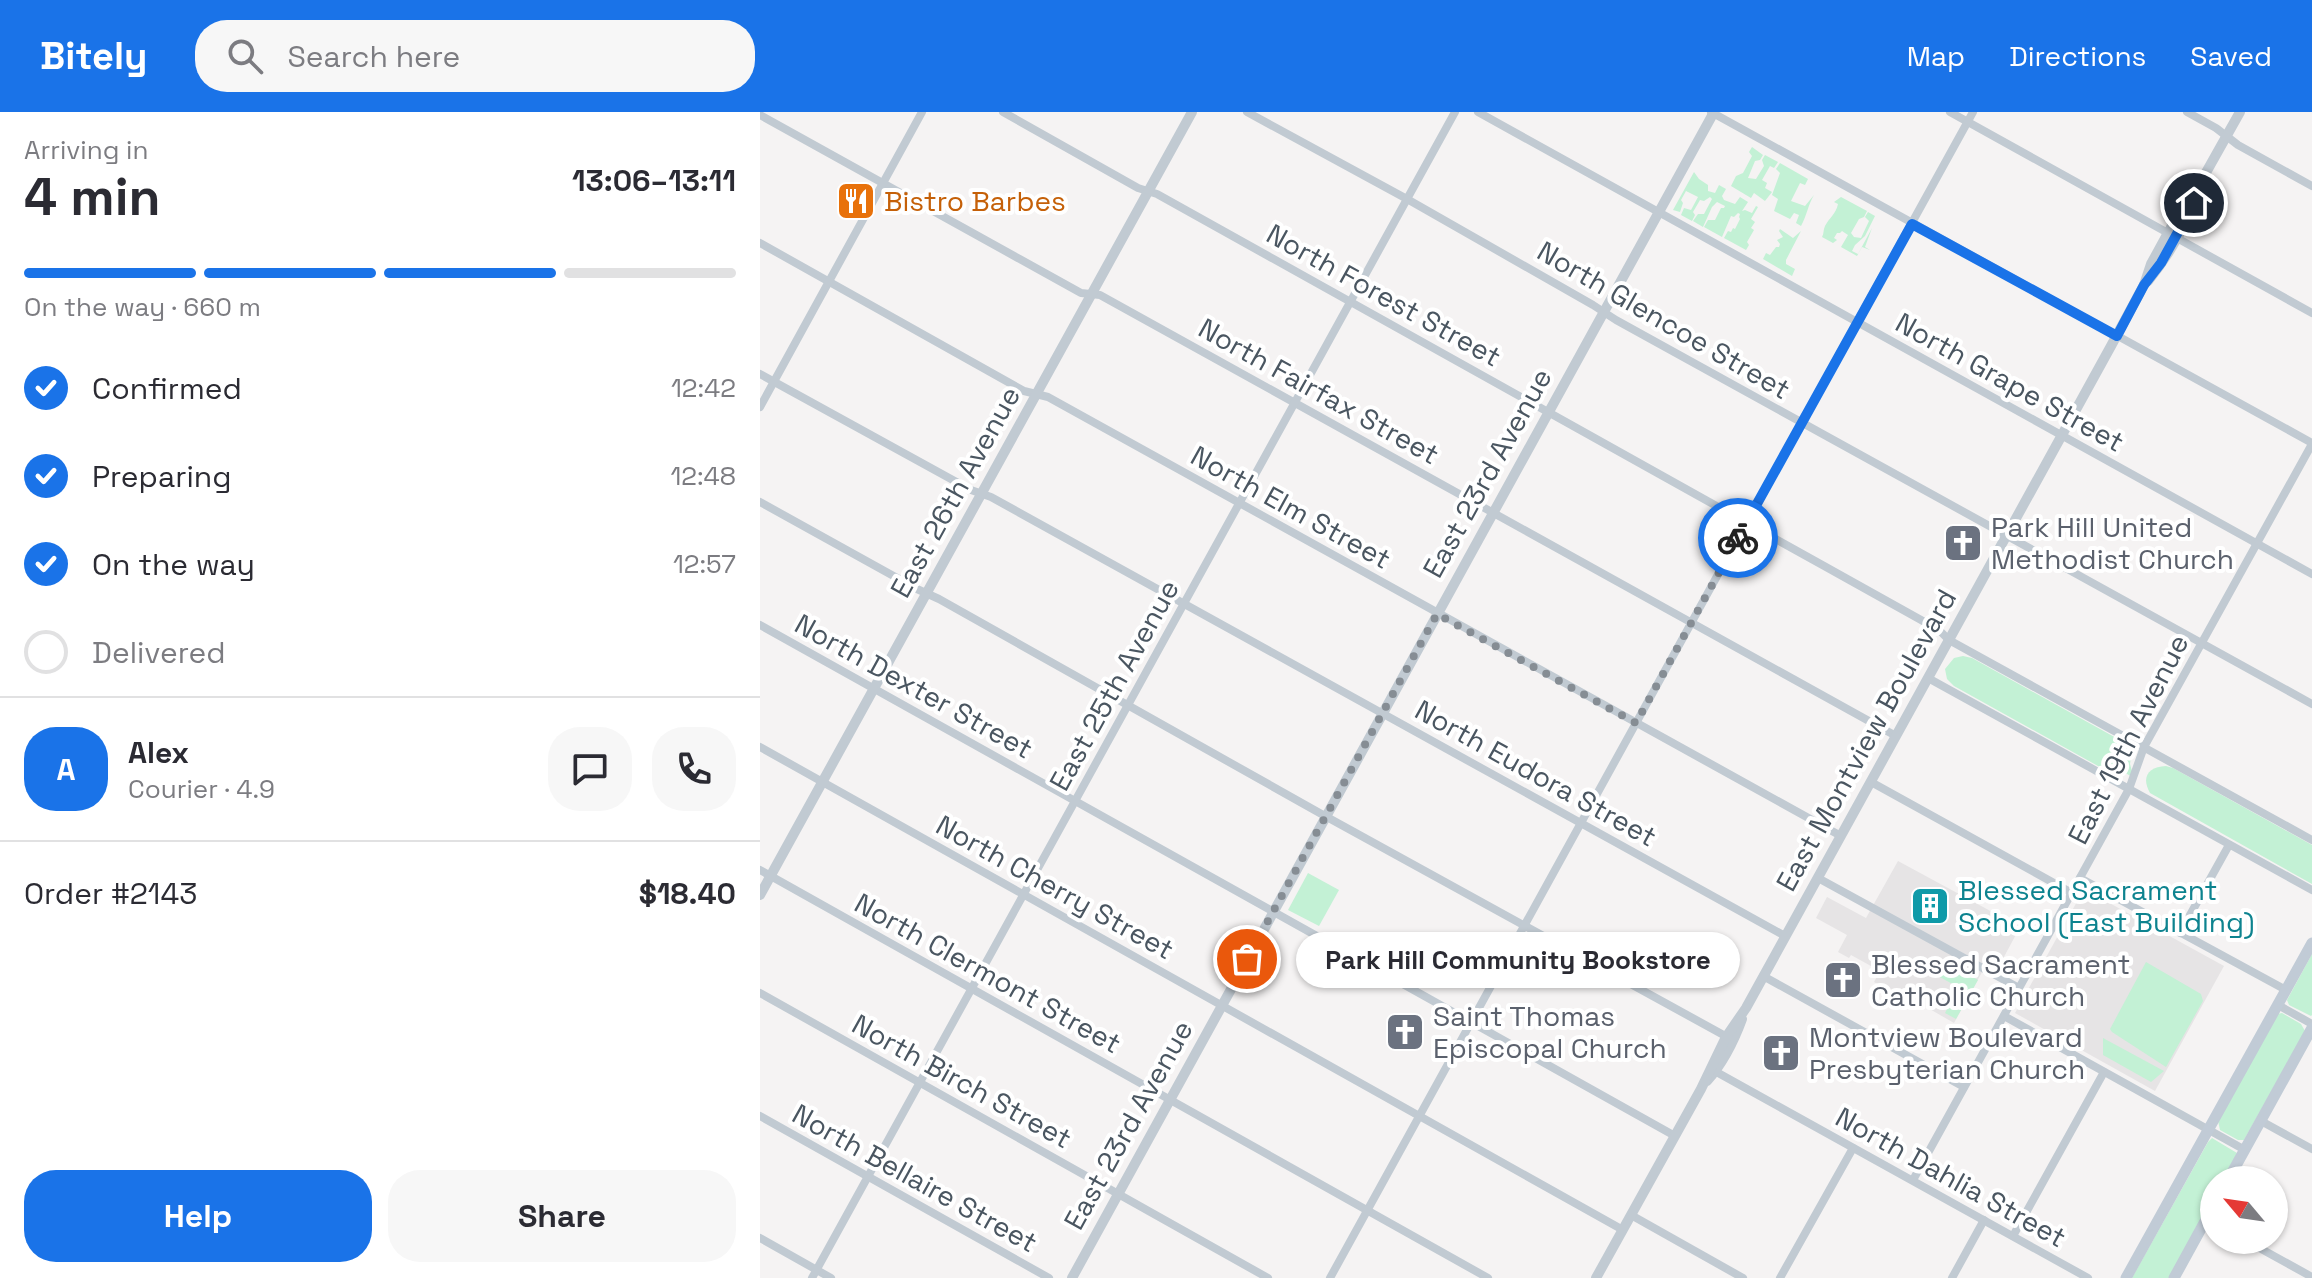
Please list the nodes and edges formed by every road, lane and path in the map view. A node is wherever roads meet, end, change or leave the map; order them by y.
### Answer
1 (922, 112) edge
2 (1003, 112) edge
3 (1192, 112) edge
4 (1247, 112) edge
5 (1455, 112) edge
6 (1478, 112) edge
7 (1950, 112) edge
8 (1973, 112) edge
9 (2187, 112) edge
10 (2240, 112) edge
11 (1712, 113) edge
12 (760, 115) edge
13 (1968, 122) junction
14 (2226, 136) junction
15 (884, 183) junction
16 (2312, 186) edge
17 (1148, 191) junction
18 (1407, 199) junction
19 (1658, 212) junction
20 (1912, 224) junction
21 (2172, 235) junction
22 (760, 243) edge
23 (829, 282) junction
24 (1091, 294) junction
25 (1350, 301) junction
26 (1603, 312) junction
27 (2312, 313) edge
28 (1857, 323) junction
29 (2117, 336) junction
30 (760, 374) edge
31 (774, 382) junction
32 (1036, 394) junction
33 (1295, 402) junction
34 (760, 407) edge
35 (1548, 412) junction
36 (1802, 423) junction
37 (2062, 436) junction
38 (2312, 444) edge
39 (981, 494) junction
40 (760, 502) edge
41 (1238, 504) junction
42 (1492, 513) junction
43 (1747, 522) junction
44 (2007, 536) junction
45 (2257, 544) junction
46 (2312, 574) edge
47 (927, 593) junction
48 (1184, 603) junction
49 (1437, 614) junction
50 (1691, 623) junction
51 (760, 625) edge
52 (1949, 640) junction
53 (2201, 643) junction
54 (1928, 678) junction
55 (874, 689) junction
56 (2312, 704) edge
57 (1128, 705) junction
58 (1382, 713) junction
59 (1636, 723) junction
60 (1896, 736) junction
61 (760, 747) edge
62 (2144, 747) junction
63 (822, 782) junction
64 (1871, 782) junction
65 (2129, 789) junction
66 (1075, 801) junction
67 (1325, 816) junction
68 (1581, 823) junction
69 (1841, 836) junction
70 (2312, 840) edge
71 (2229, 845) junction
72 (760, 870) edge
73 (771, 876) junction
74 (1818, 878) junction
75 (2080, 878) junction
76 (2312, 890) edge
77 (2072, 893) junction
78 (760, 895) edge
79 (1024, 895) junction
80 (1273, 912) junction
81 (1524, 925) junction
82 (2180, 933) junction
83 (1785, 936) junction
84 (2312, 943) edge
85 (1763, 976) junction
86 (2019, 988) junction
87 (972, 989) junction
88 (2286, 990) junction
89 (760, 993) edge
90 (1221, 1005) junction
91 (2278, 1005) junction
92 (2004, 1016) junction
93 (1471, 1022) junction
94 (2312, 1026) edge
95 (1730, 1039) junction
96 (1713, 1070) junction
97 (2104, 1072) junction
98 (921, 1082) junction
99 (1964, 1087) junction
100 (1169, 1100) junction
101 (760, 1116) edge
102 (1419, 1116) junction
103 (2261, 1121) junction
104 (2209, 1130) junction
105 (1675, 1136) junction
106 (1853, 1148) junction
107 (2312, 1149) edge
108 (2245, 1150) junction
109 (2236, 1166) edge
110 (869, 1176) junction
111 (1913, 1180) junction
112 (1117, 1194) junction
113 (1367, 1211) junction
114 (1631, 1215) junction
115 (1984, 1220) junction
116 (1623, 1230) junction
117 (2013, 1236) junction
118 (2200, 1236) edge
119 (760, 1238) edge
120 (2270, 1254) edge
121 (814, 1274) edge
122 (2312, 1277) edge
123 (831, 1278) edge
124 (1049, 1278) edge
125 (1072, 1278) edge
126 (1268, 1278) edge
127 (1330, 1278) edge
128 (1488, 1278) edge
129 (1596, 1278) edge
130 (1743, 1278) edge
131 (1780, 1278) edge
132 (1952, 1278) edge
133 (2088, 1278) edge
134 (2126, 1278) edge
135 (2174, 1278) edge

1 - 15 street
2 - 17 street, North Forest Street
3 - 17 street, East 26th Avenue
4 - 18 street, North Glencoe Street
5 - 18 street, East 25th Avenue
6 - 19 street, North Grape Street
7 - 13 street
8 - 13 street
9 - 14 street
10 - 14 street, East Montview Boulevard
11 - 19 street, East 23rd Avenue
11 - 20 street
12 - 15 street, North Fairfax Street
13 - 20 street
13 - 21 street
14 - 16 street
14 - 21 street, East Montview Boulevard
15 - 23 street
15 - 24 street, North Fairfax Street
17 - 24 street, East 26th Avenue
17 - 25 street, North Forest Street
18 - 25 street, East 25th Avenue
18 - 26 street, North Glencoe Street
19 - 26 street, East 23rd Avenue
19 - 28 street, North Grape Street
20 - 28 street
20 - 29 street
21 - 27 street
21 - 29 street, East Montview Boulevard
22 - 23 street, North Elm Street
23 - 31 street
23 - 32 street, North Elm Street
24 - 32 street, East 26th Avenue
24 - 33 street, North Fairfax Street
25 - 33 street, East 25th Avenue
25 - 35 street, North Forest Street
26 - 35 street, East 23rd Avenue
26 - 36 street, North Glencoe Street
28 - 36 street
28 - 37 street, North Grape Street
29 - 37 street, East Montview Boulevard
29 - 38 street
30 - 31 street, North Eudora Street
31 - 34 street
31 - 39 street, North Eudora Street
32 - 39 street, East 26th Avenue
32 - 41 street, North Elm Street
33 - 41 street, East 25th Avenue
33 - 42 street, North Fairfax Street
35 - 42 street, East 23rd Avenue
35 - 43 street, North Forest Street
36 - 43 street
36 - 44 street, North Glencoe Street
37 - 44 street, East Montview Boulevard
37 - 45 street, North Grape Street
38 - 45 street, East 19th Avenue
39 - 47 street, East 26th Avenue
39 - 48 street, North Eudora Street
40 - 47 street
41 - 48 street, East 25th Avenue
41 - 49 street, North Elm Street
42 - 49 street, East 23rd Avenue
42 - 50 street, North Fairfax Street
43 - 50 street
43 - 52 street, North Forest Street
44 - 52 street, East Montview Boulevard
44 - 53 street, North Glencoe Street
45 - 46 street, North Grape Street
45 - 53 street, East 19th Avenue
47 - 55 street, East 26th Avenue
47 - 57 street
48 - 57 street, East 25th Avenue
48 - 58 street, North Eudora Street
49 - 58 street, East 23rd Avenue
49 - 59 street, North Elm Street
50 - 59 street
50 - 60 street, North Fairfax Street
51 - 55 street, North Dexter Street
52 - 54 street, East Montview Boulevard
52 - 62 street, North Forest Street
53 - 56 street, North Glencoe Street
53 - 62 street, East 19th Avenue
54 - 60 street, East Montview Boulevard
54 - 65 street
55 - 63 street, East 26th Avenue
55 - 66 street, North Dexter Street
57 - 66 street, East 25th Avenue
57 - 67 street
58 - 67 street, East 23rd Avenue
58 - 68 street, North Eudora Street
59 - 68 street
59 - 69 street, North Elm Street
60 - 64 street, East Montview Boulevard
61 - 63 street, North Cherry Street
62 - 65 street, East 19th Avenue
62 - 70 street, North Forest Street
63 - 73 street, East 26th Avenue
63 - 79 street, North Cherry Street
64 - 69 street, East Montview Boulevard
64 - 77 street
65 - 71 street
65 - 75 street, East 19th Avenue
66 - 79 street, East 25th Avenue
66 - 80 street, North Dexter Street
67 - 80 street, East 23rd Avenue
67 - 81 street
68 - 81 street
68 - 83 street, North Eudora Street
69 - 74 street, East Montview Boulevard
71 - 76 street
71 - 82 street
72 - 73 street, North Clermont Street
73 - 78 street, East 26th Avenue
73 - 87 street, North Clermont Street
74 - 83 street, East Montview Boulevard
74 - 86 street
75 - 77 street, East 19th Avenue
75 - 82 street
77 - 86 street, East 19th Avenue
79 - 87 street, East 25th Avenue
79 - 90 street, North Cherry Street
80 - 90 street, East 23rd Avenue
80 - 93 street, North Dexter Street
81 - 93 street
81 - 95 street
82 - 88 street
83 - 85 street, East Montview Boulevard
84 - 88 main road
85 - 95 street, East Montview Boulevard
85 - 99 street
86 - 92 street, East 19th Avenue
87 - 98 street, East 25th Avenue
87 - 100 street, North Clermont Street
88 - 91 main road
89 - 98 street, North Birch Street
90 - 100 street, East 23rd Avenue
90 - 102 street, North Cherry Street
91 - 94 street
91 - 104 main road
92 - 97 street
92 - 99 street, East 19th Avenue
93 - 102 street
93 - 105 street, North Dexter Street
94 - 103 main road
95 - 96 street, East Montview Boulevard
96 - 105 street, East Montview Boulevard
96 - 106 street, North Dahlia Street
97 - 104 street
97 - 117 street
98 - 110 street, East 25th Avenue
98 - 112 street, North Birch Street
99 - 111 street, East 19th Avenue
100 - 112 street, East 23rd Avenue
100 - 113 street, North Clermont Street
101 - 110 street, North Bellaire Street
102 - 113 street
102 - 116 street, North Cherry Street
103 - 107 street
103 - 108 main road
104 - 108 street
104 - 134 main road
105 - 114 street, East Montview Boulevard
106 - 111 street, North Dahlia Street
106 - 131 street
108 - 109 main road
110 - 121 street, East 25th Avenue
110 - 124 street, North Bellaire Street
111 - 115 street, North Dahlia Street
112 - 125 street, East 23rd Avenue
112 - 126 street, North Birch Street
113 - 127 street
113 - 128 street, North Clermont Street
114 - 116 street, East Montview Boulevard
114 - 130 street
115 - 117 street, North Dahlia Street
115 - 132 street
116 - 129 street, East Montview Boulevard
117 - 133 street, North Dahlia Street
118 - 135 main road
119 - 121 street
120 - 122 street
121 - 123 street

